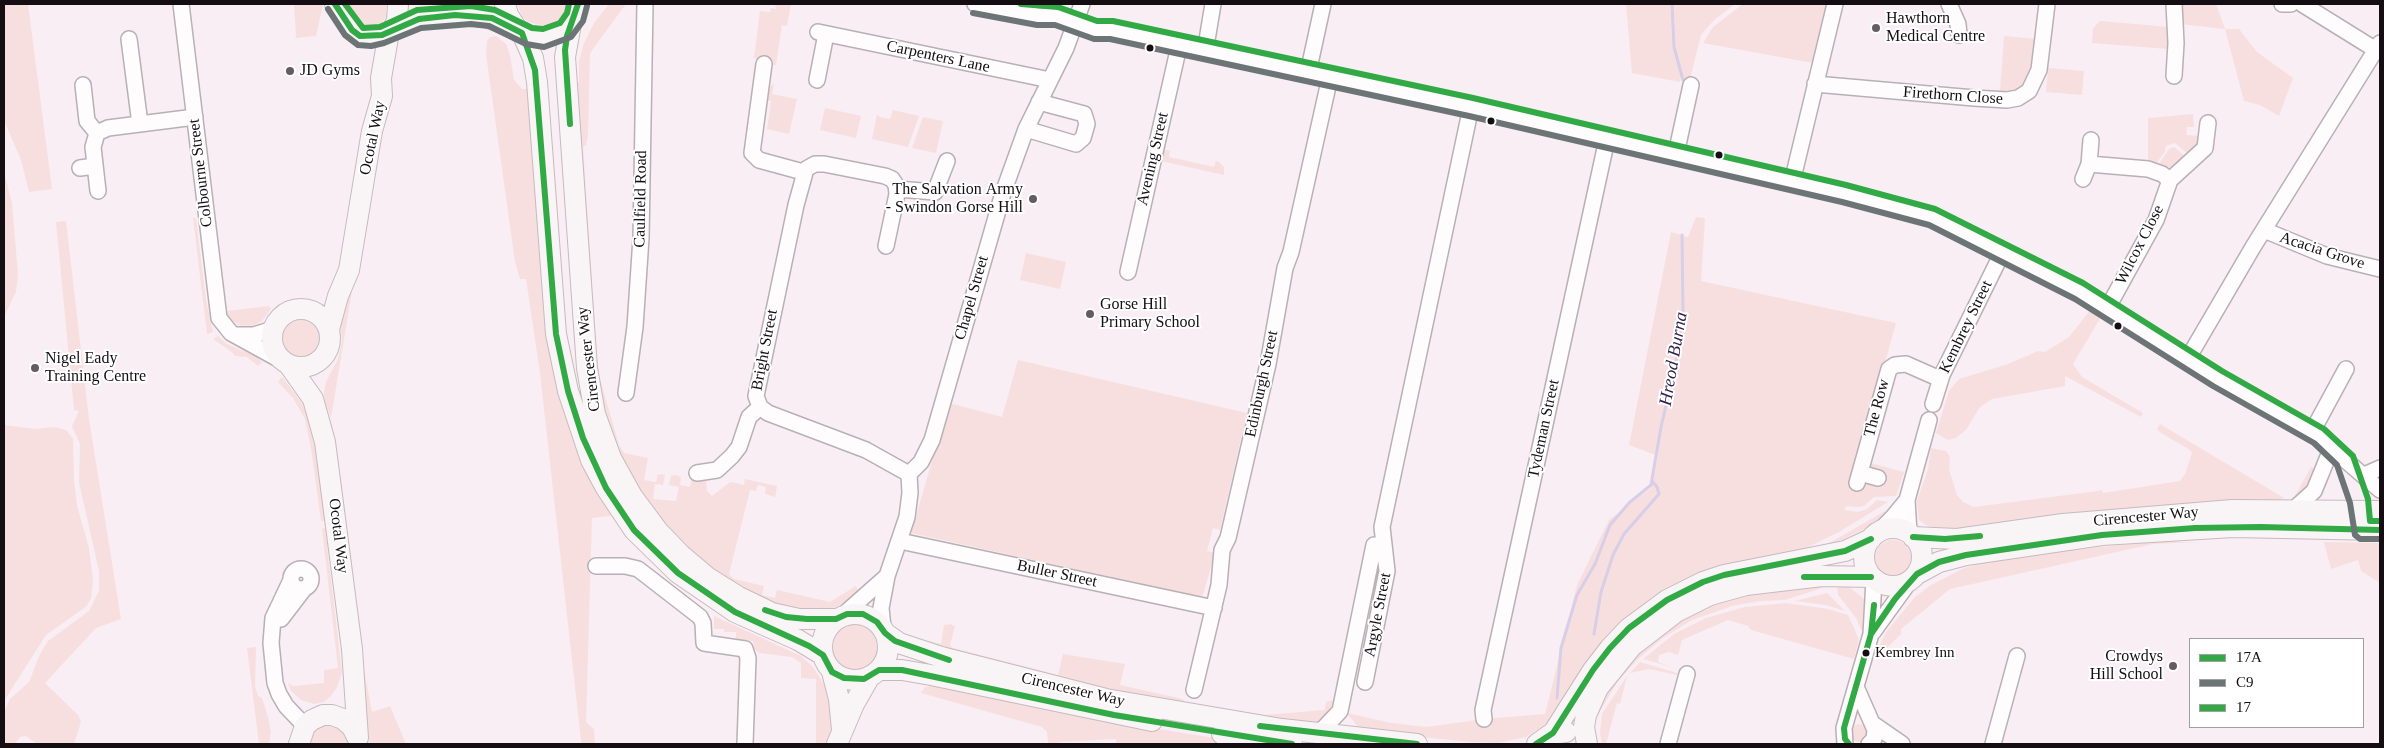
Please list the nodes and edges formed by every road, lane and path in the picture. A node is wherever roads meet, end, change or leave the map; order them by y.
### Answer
1 (181, 4) edge
2 (335, 4) edge
3 (398, 4) edge
4 (505, 4) edge
5 (578, 4) edge
6 (645, 4) edge
7 (975, 4) edge
8 (1082, 4) edge
9 (1213, 4) edge
10 (1322, 4) edge
11 (1835, 4) edge
12 (1949, 4) edge
13 (2047, 4) edge
14 (2174, 4) edge
15 (2282, 4) edge
16 (2291, 4) edge
17 (2302, 4) edge
18 (1075, 22) junction
19 (571, 24) junction
20 (1962, 27) dead end
21 (390, 31) junction
22 (520, 31) junction
23 (360, 36) junction
24 (129, 39) dead end
25 (1179, 46) junction
26 (2378, 46) edge
27 (1205, 52) junction
28 (767, 73) dead end
29 (1308, 73) junction
30 (2174, 76) dead end
31 (1330, 77) junction
32 (381, 78) junction
33 (816, 80) dead end
34 (1050, 80) junction
35 (1815, 84) junction
36 (82, 85) dead end
37 (1691, 85) dead end
38 (1039, 102) junction
39 (1471, 107) junction
40 (195, 117) junction
41 (2208, 123) dead end
42 (140, 124) junction
43 (1026, 129) junction
44 (98, 133) junction
45 (1607, 139) junction
46 (2091, 140) dead end
47 (1676, 154) junction
48 (948, 162) dead end
49 (2088, 164) junction
50 (807, 169) junction
51 (2083, 179) dead end
52 (2170, 180) junction
53 (1792, 182) junction
54 (897, 189) junction
55 (98, 191) dead end
56 (2264, 230) junction
57 (886, 246) dead end
58 (2003, 251) junction
59 (2380, 269) edge
60 (1128, 272) dead end
61 (342, 284) junction
62 (2107, 308) junction
63 (302, 309) junction
64 (329, 328) junction
65 (273, 329) junction
66 (235, 335) junction
67 (321, 360) junction
68 (2187, 360) junction
69 (286, 363) junction
70 (2346, 369) dead end
71 (1940, 379) junction
72 (626, 393) dead end
73 (313, 399) junction
74 (1933, 404) dead end
75 (760, 407) junction
76 (1929, 420) dead end
77 (2312, 432) junction
78 (2332, 447) junction
79 (2380, 468) edge
80 (697, 473) dead end
81 (909, 474) junction
82 (2364, 475) junction
83 (1878, 478) dead end
84 (2380, 490) edge
85 (1907, 500) junction
86 (2294, 509) junction
87 (2380, 511) edge
88 (2371, 530) edge
89 (1911, 535) junction
90 (1873, 537) junction
91 (900, 541) junction
92 (1374, 545) dead end
93 (596, 566) dead end
94 (888, 576) junction
95 (1914, 576) junction
96 (1873, 578) junction
97 (298, 584) dead end
98 (1214, 608) junction
99 (840, 617) junction
100 (884, 631) junction
101 (1871, 634) junction
102 (2017, 656) dead end
103 (827, 663) junction
104 (875, 673) junction
105 (1687, 674) dead end
106 (354, 675) junction
107 (1365, 682) dead end
108 (1857, 689) junction
109 (1194, 690) dead end
110 (1340, 711) junction
111 (323, 715) junction
112 (1484, 719) dead end
113 (1872, 722) junction
114 (1315, 733) junction
115 (840, 738) edge
116 (1846, 738) edge
117 (1366, 739) junction
118 (300, 740) edge
119 (358, 741) edge
120 (1541, 741) edge
121 (745, 744) edge
122 (1292, 744) edge
123 (1417, 744) edge
124 (1586, 744) edge
125 (1668, 744) edge
126 (1869, 744) edge
127 (1902, 744) edge
128 (1993, 744) edge

1 - 40 street, Colbourne Street
2 - 23 main road, Ocotal Way
3 - 21 main road, Ocotal Way
4 - 22 main road, Cirencester Way
5 - 19 main road, Cirencester Way
6 - 72 street, Caulfield Road
7 - 18 street
8 - 18 street, Chapel Street
9 - 27 street
10 - 29 street
11 - 35 street
12 - 20 street
13 - 35 street, Firethorn Close
14 - 30 street
15 - 16 street
17 - 26 street
18 - 25 street
18 - 34 street, Chapel Street
19 - 22 main road
19 - 99 main road, Cirencester Way
21 - 22 main road
21 - 23 main road
21 - 32 main road, Ocotal Way
22 - 103 main road, Cirencester Way
23 - 32 main road, Ocotal Way
24 - 42 street
25 - 27 street
25 - 60 street, Avening Street
26 - 56 street
27 - 29 street
28 - 50 street
29 - 31 street
31 - 39 street
31 - 98 street, Edinburgh Street
32 - 61 main road, Ocotal Way
33 - 34 street, Carpenters Lane
34 - 38 street, Chapel Street
35 - 53 street
36 - 44 street
37 - 47 street
38 - 43 street, Chapel Street
38 - 43 street
39 - 45 street
39 - 107 street, Argyle Street
40 - 42 street
40 - 66 street, Colbourne Street
41 - 52 street, Wilcox Close
42 - 44 street
43 - 81 street, Chapel Street
44 - 55 street
45 - 47 street
45 - 112 street, Tydeman Street
46 - 49 street
47 - 53 street
48 - 54 street
49 - 51 street
49 - 52 street
50 - 54 street
50 - 75 street, Bright Street
52 - 62 street, Wilcox Close
53 - 58 street
54 - 57 street
56 - 59 street, Acacia Grove
56 - 68 street
58 - 62 street
58 - 71 street, Kembrey Street
61 - 63 main road
61 - 64 main road, Ocotal Way
62 - 68 street
63 - 64 main road
63 - 65 main road
64 - 67 main road
65 - 66 street
65 - 69 main road
66 - 69 street, Colbourne Street
67 - 69 main road
67 - 73 main road, Ocotal Way
68 - 77 street
69 - 73 main road, Ocotal Way
70 - 77 street
71 - 74 street, Kembrey Street
71 - 83 street, The Row
73 - 106 main road, Ocotal Way
75 - 80 street
75 - 81 street, Bright Street
76 - 85 street
77 - 78 street
78 - 82 street
78 - 86 street
79 - 82 street
81 - 91 street
82 - 84 street
85 - 89 street
85 - 90 street
86 - 87 main road, Cirencester Way
86 - 89 main road, Cirencester Way
88 - 95 main road, Cirencester Way
89 - 90 main road
89 - 95 main road
90 - 96 main road
90 - 120 main road
91 - 94 street
91 - 98 street, Buller Street
92 - 110 street
93 - 121 street
94 - 99 street
94 - 100 street
95 - 96 main road
95 - 101 street
96 - 101 street
96 - 124 main road
97 - 118 street
98 - 109 street, Edinburgh Street
99 - 100 main road
99 - 103 main road
100 - 104 main road
100 - 114 main road, Cirencester Way
101 - 108 street
102 - 128 street
103 - 104 main road
103 - 115 main road
104 - 115 main road
104 - 122 main road, Cirencester Way
105 - 125 street
106 - 111 main road
106 - 119 main road, Ocotal Way
108 - 113 street
108 - 116 street
110 - 114 street
110 - 117 street
111 - 118 main road
111 - 119 main road
113 - 116 street
113 - 126 street
113 - 127 street
114 - 117 main road, Cirencester Way
117 - 123 main road, Cirencester Way
120 - 124 main road

